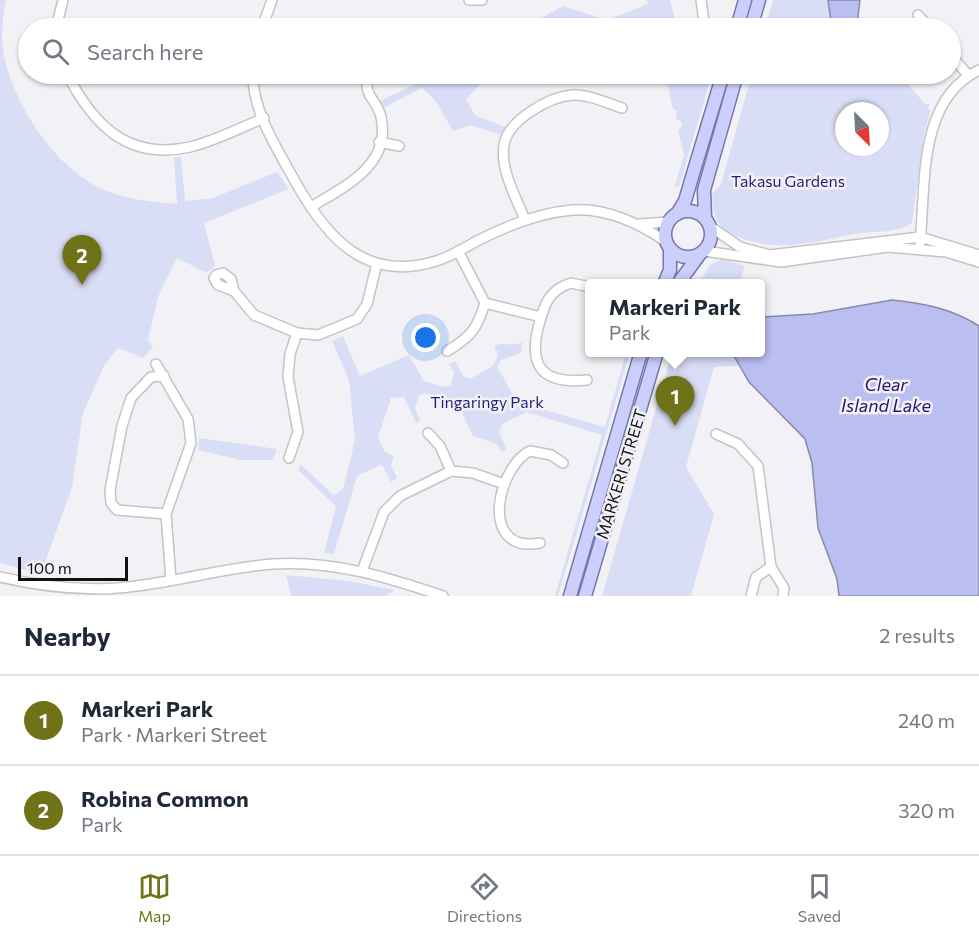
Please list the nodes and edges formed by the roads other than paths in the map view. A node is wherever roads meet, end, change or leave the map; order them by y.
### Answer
1 (63, 0) edge
2 (272, 0) edge
3 (470, 0) edge
4 (482, 0) edge
5 (701, 0) edge
6 (745, 0) edge
7 (759, 0) edge
8 (918, 15) dead end
9 (58, 18) edge
10 (266, 18) edge
11 (703, 18) edge
12 (740, 18) edge
13 (754, 18) edge
14 (921, 18) edge
15 (961, 66) edge
16 (979, 70) edge
17 (968, 75) junction
18 (961, 82) edge
19 (72, 84) edge
20 (253, 84) edge
21 (366, 84) edge
22 (720, 84) edge
23 (734, 84) edge
24 (959, 84) edge
25 (622, 108) dead end
26 (264, 118) junction
27 (379, 142) junction
28 (399, 146) dead end
29 (311, 207) junction
30 (672, 218) junction
31 (525, 220) junction
32 (708, 222) junction
33 (639, 224) junction
34 (921, 237) junction
35 (668, 245) junction
36 (458, 251) junction
37 (919, 251) junction
38 (702, 253) junction
39 (979, 255) edge
40 (979, 262) edge
41 (377, 263) junction
42 (666, 279) edge
43 (682, 279) edge
44 (585, 286) edge
45 (234, 291) dead end
46 (485, 303) junction
47 (541, 317) junction
48 (297, 333) junction
49 (447, 351) dead end
50 (640, 357) edge
51 (656, 357) edge
52 (156, 364) dead end
53 (164, 376) junction
54 (587, 380) dead end
55 (428, 433) dead end
56 (716, 434) dead end
57 (289, 458) dead end
58 (563, 463) dead end
59 (451, 471) junction
60 (504, 484) junction
61 (166, 514) junction
62 (540, 543) dead end
63 (771, 567) junction
64 (362, 571) junction
65 (0, 577) edge
66 (171, 580) junction
67 (443, 596) edge
68 (570, 596) edge
69 (585, 596) edge
70 (751, 596) edge
71 (783, 596) edge

1 - 9 street
2 - 10 street
3 - 4 street
5 - 11 street
6 - 12 main road
7 - 13 main road
8 - 14 street
15 - 17 street
16 - 17 street
17 - 18 street
19 - 26 street
20 - 26 street
21 - 27 street
22 - 30 main road
23 - 32 main road
24 - 34 street
25 - 31 street
26 - 29 street
27 - 28 street
27 - 29 street
29 - 41 street
30 - 32 main road
30 - 33 street
30 - 35 main road
31 - 33 street
31 - 36 street
32 - 34 street
32 - 38 main road
33 - 35 street
34 - 37 street
34 - 39 street
35 - 38 main road
35 - 42 main road
36 - 41 street
36 - 46 street
37 - 38 street
37 - 40 street
38 - 43 main road
41 - 48 street
44 - 47 street
45 - 48 street
46 - 47 street
46 - 49 street
47 - 54 street
48 - 57 street
50 - 68 main road, MARKERI STREET
51 - 69 main road, MARKERI STREET
52 - 53 street
53 - 61 street
53 - 61 street
55 - 59 street
56 - 63 street
58 - 60 street
59 - 60 street
59 - 64 street
60 - 62 street
61 - 66 street
63 - 70 street
63 - 71 street
64 - 66 street
64 - 67 street
65 - 66 street

